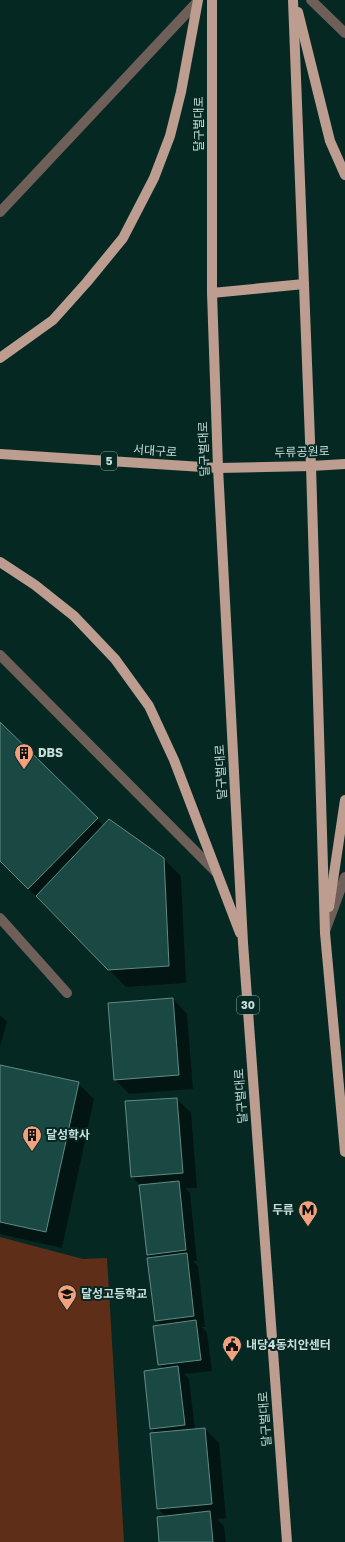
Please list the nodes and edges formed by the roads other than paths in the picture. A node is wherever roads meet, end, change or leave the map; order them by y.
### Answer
1 (212, 0) edge
2 (294, 0) edge
3 (311, 0) edge
4 (198, 1) edge
5 (345, 33) edge
6 (345, 175) edge
7 (0, 212) edge
8 (304, 284) junction
9 (212, 293) junction
10 (0, 358) edge
11 (0, 454) edge
12 (345, 464) edge
13 (260, 466) joint
14 (311, 466) junction
15 (218, 468) junction
16 (0, 562) edge
17 (0, 655) edge
18 (345, 800) edge
19 (216, 872) junction
20 (345, 877) edge
21 (0, 918) edge
22 (325, 933) junction
23 (243, 943) junction
24 (67, 993) dead end
25 (345, 1152) edge
26 (287, 1542) edge

1 - 9 main road, 달구벌대로
2 - 6 main road
2 - 8 main road
3 - 5 street
4 - 7 street
4 - 10 main road
8 - 9 main road
8 - 14 main road
9 - 15 main road, 달구벌대로
11 - 15 main road, 서대구로 / 5
12 - 14 main road, 두류공원로 / 5
13 - 14 main road, 두류공원로 / 5
13 - 15 main road, 서대구로 / 5
14 - 22 main road
15 - 23 main road, 달구벌대로 / 30
16 - 19 main road
17 - 19 street
18 - 22 main road
19 - 23 main road
20 - 22 street
21 - 24 street
22 - 25 main road
23 - 26 main road, 달구벌대로 / 30

